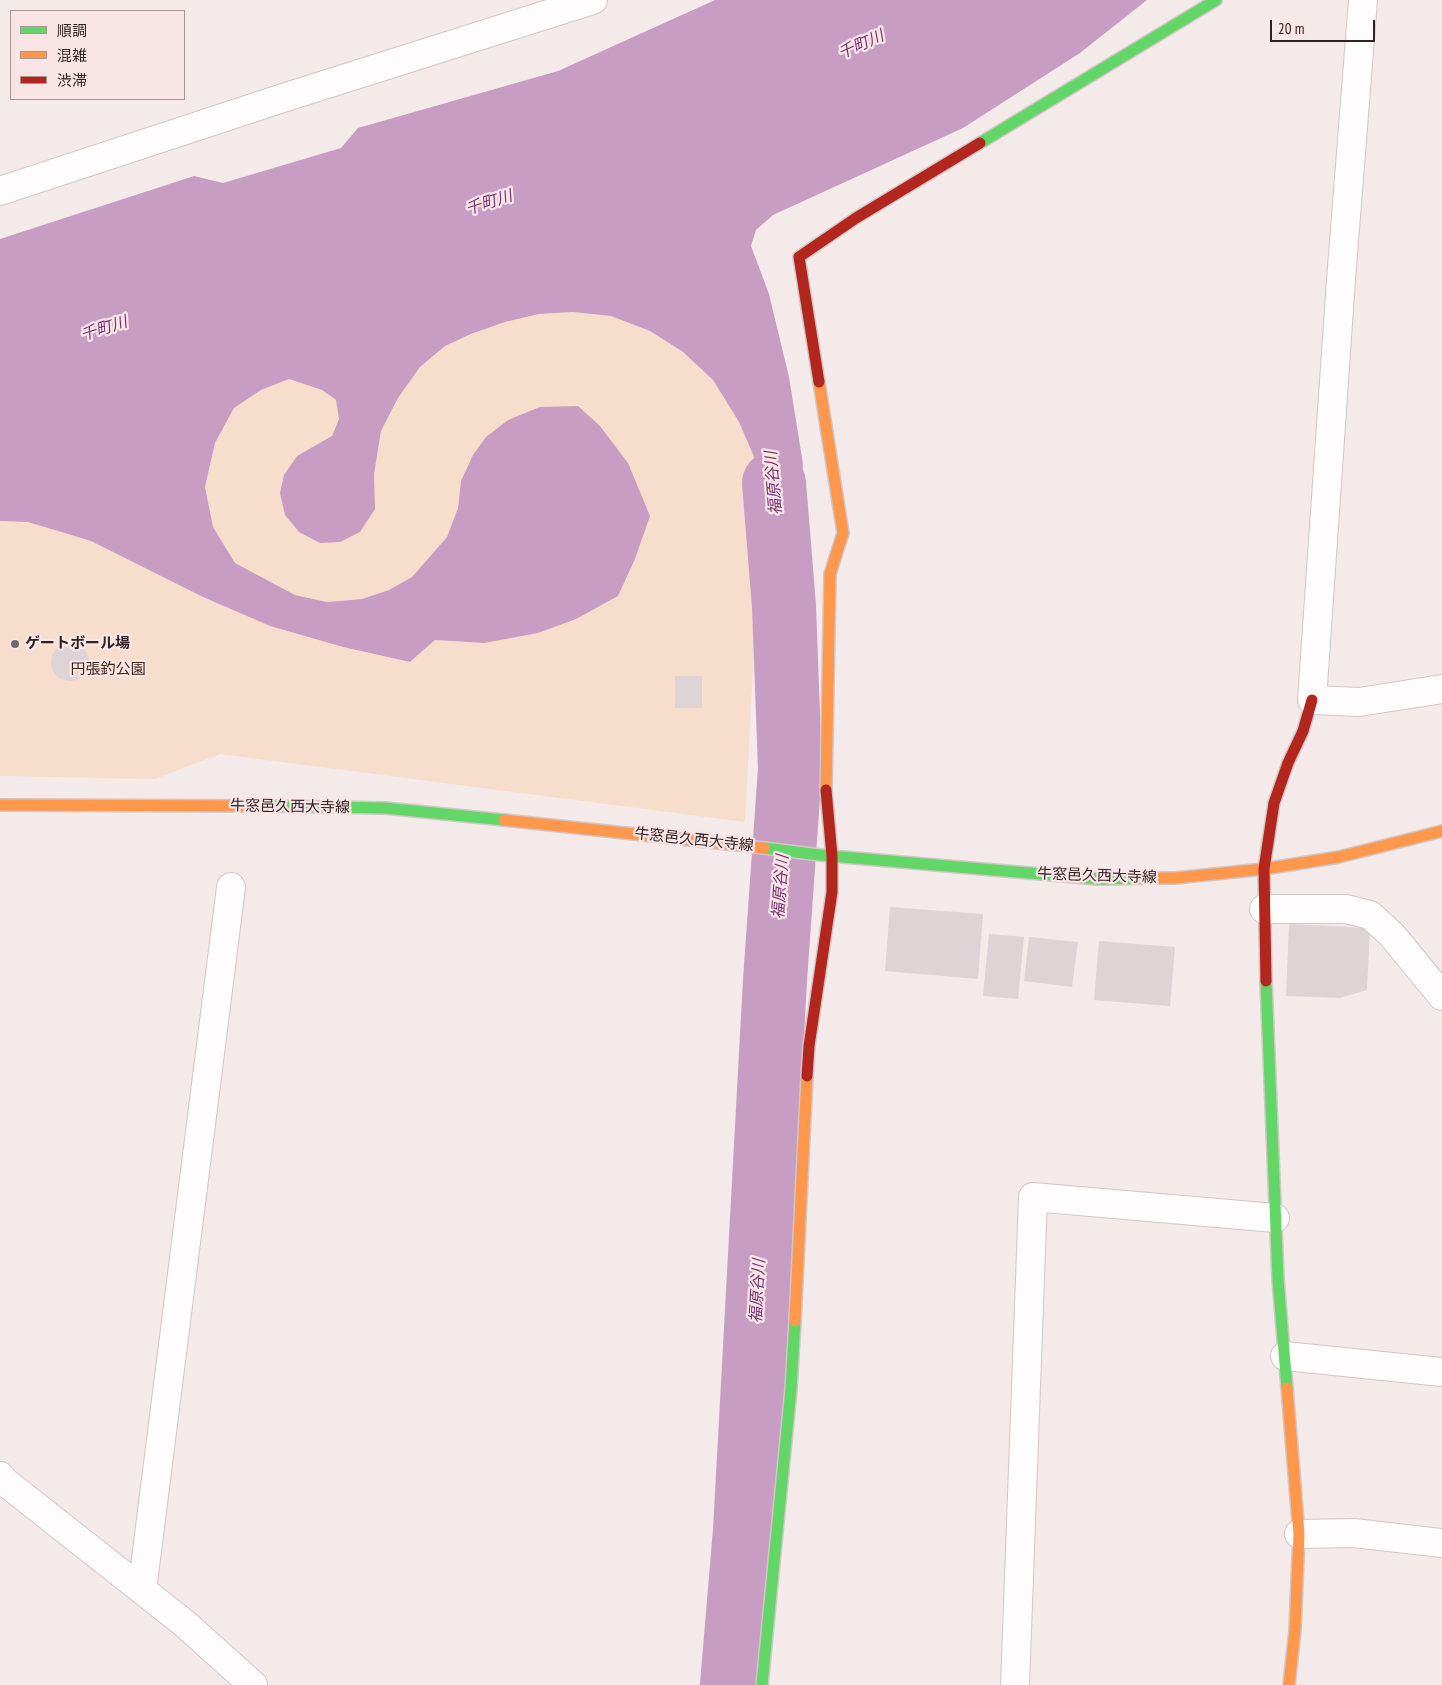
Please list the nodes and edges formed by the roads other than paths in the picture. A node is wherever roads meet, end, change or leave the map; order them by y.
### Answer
1 (593, 0) edge
2 (1216, 0) edge
3 (1362, 0) edge
4 (0, 191) edge
5 (1442, 689) edge
6 (1312, 700) junction
7 (0, 805) edge
8 (1442, 830) edge
9 (832, 856) junction
10 (1264, 869) junction
11 (231, 887) dead end
12 (1264, 909) junction
13 (1442, 996) edge
14 (1276, 1218) junction
15 (1285, 1356) junction
16 (1442, 1372) edge
17 (0, 1476) edge
18 (1300, 1534) junction
19 (1442, 1543) edge
20 (142, 1590) junction
21 (253, 1685) edge
22 (762, 1685) edge
23 (1016, 1685) edge
24 (1289, 1685) edge

1 - 4 street
2 - 9 street
3 - 6 street
5 - 6 street
6 - 10 street
7 - 9 street, 牛窓邑久西大寺線
8 - 10 street, 牛窓邑久西大寺線
9 - 10 street, 牛窓邑久西大寺線
9 - 22 street
10 - 12 street
11 - 20 street
12 - 13 street
12 - 14 street
14 - 15 street
14 - 23 street
15 - 16 street
15 - 18 street
17 - 20 street
18 - 19 street
18 - 24 street
20 - 21 street

